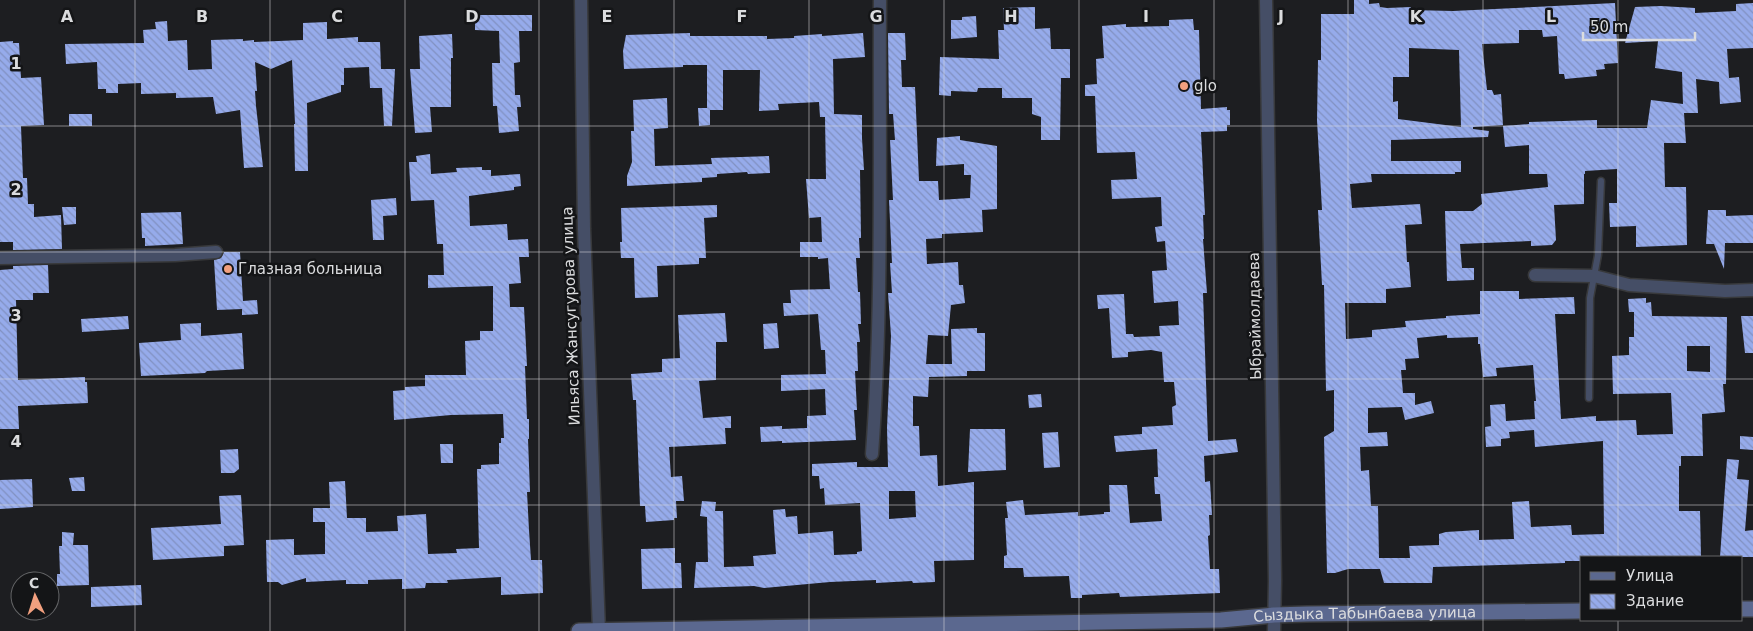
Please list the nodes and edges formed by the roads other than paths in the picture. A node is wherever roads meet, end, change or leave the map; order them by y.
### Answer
1 (581, 0) edge
2 (880, 0) edge
3 (1266, 0) edge
4 (1601, 181) dead end
5 (216, 252) dead end
6 (0, 258) edge
7 (1535, 275) dead end
8 (1594, 276) junction
9 (1753, 290) edge
10 (1588, 398) dead end
11 (872, 454) dead end
12 (1580, 611) edge
13 (1274, 615) junction
14 (1010, 627) edge
15 (578, 631) edge
16 (599, 631) edge
17 (1274, 631) edge

1 - 16 street, Ильяса Жансугурова улица
2 - 11 street
3 - 13 street, Ыбраймолдаева
4 - 8 lane
5 - 6 street
7 - 8 street
8 - 9 street
8 - 10 lane
12 - 13 street, Сыздыка Табынбаева улица
13 - 14 street, Сыздыка Табынбаева улица
13 - 17 street, Ыбраймолдаева
14 - 16 street, Сыздыка Табынбаева улица
15 - 16 street, Сыздыка Табынбаева улица

